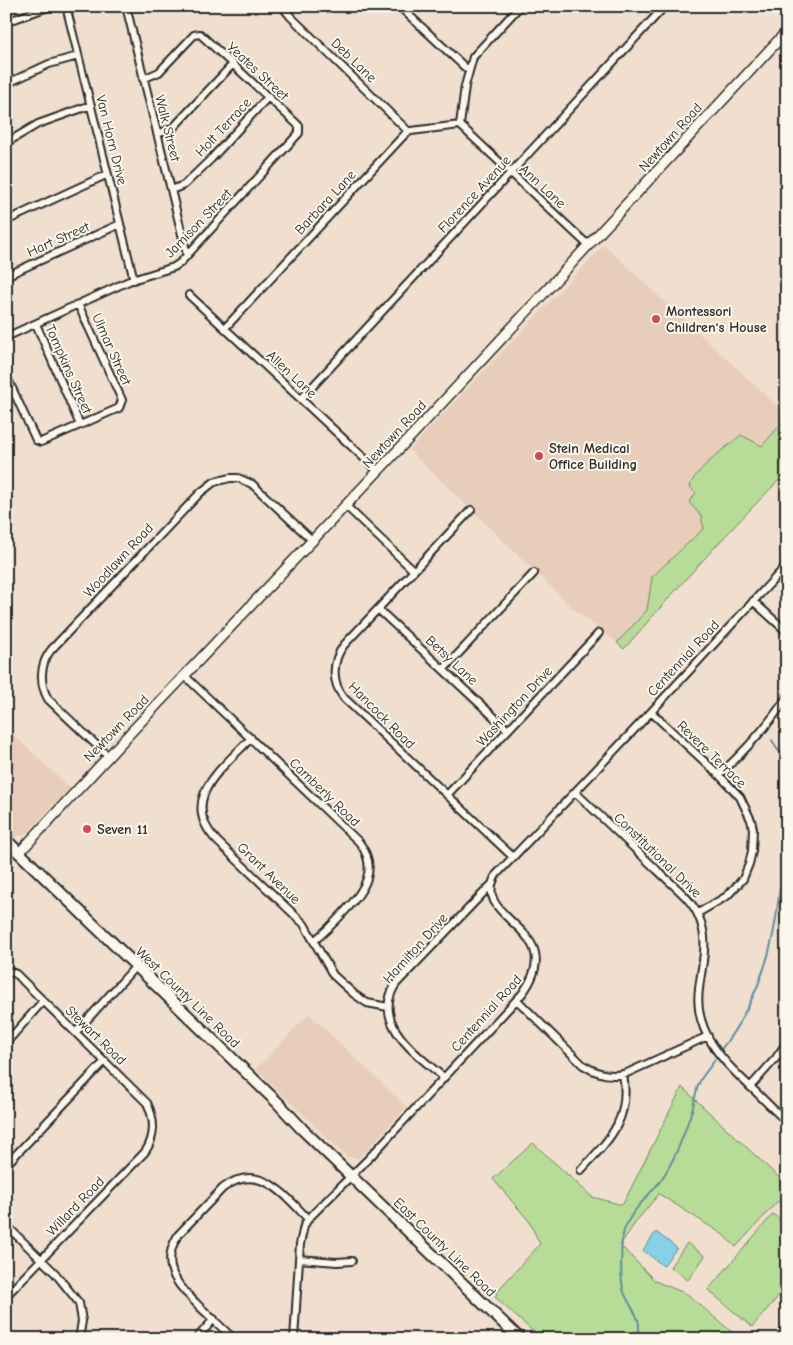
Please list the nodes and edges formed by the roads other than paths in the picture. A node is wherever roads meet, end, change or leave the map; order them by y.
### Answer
1 (51, 6) edge
2 (66, 6) edge
3 (126, 6) edge
4 (282, 6) edge
5 (399, 6) edge
6 (520, 6) edge
7 (665, 6) edge
8 (6, 22) edge
9 (787, 31) edge
10 (78, 56) junction
11 (233, 64) junction
12 (469, 71) junction
13 (143, 78) junction
14 (6, 84) edge
15 (268, 97) junction
16 (91, 105) junction
17 (460, 126) junction
18 (299, 129) joint
19 (408, 132) junction
20 (157, 134) junction
21 (6, 143) edge
22 (108, 174) junction
23 (511, 174) junction
24 (171, 190) junction
25 (6, 221) edge
26 (120, 224) junction
27 (588, 245) junction
28 (187, 255) junction
29 (6, 276) edge
30 (134, 280) junction
31 (189, 295) dead end
32 (78, 304) junction
33 (36, 324) junction
34 (225, 328) junction
35 (6, 337) edge
36 (6, 375) edge
37 (14, 393) junction
38 (6, 396) edge
39 (301, 399) junction
40 (80, 425) junction
41 (378, 471) junction
42 (346, 506) junction
43 (471, 510) dead end
44 (313, 541) junction
45 (787, 564) edge
46 (413, 570) junction
47 (534, 573) dead end
48 (753, 602) junction
49 (378, 609) junction
50 (787, 632) edge
51 (600, 634) dead end
52 (444, 669) junction
53 (185, 676) junction
54 (787, 697) edge
55 (650, 712) junction
56 (508, 730) junction
57 (251, 738) junction
58 (108, 756) junction
59 (720, 775) junction
60 (575, 792) junction
61 (447, 795) junction
62 (6, 840) edge
63 (20, 853) junction
64 (513, 857) junction
65 (491, 885) junction
66 (698, 913) junction
67 (314, 941) junction
68 (136, 966) junction
69 (6, 970) edge
70 (517, 1000) junction
71 (43, 1001) junction
72 (388, 1008) junction
73 (76, 1032) junction
74 (708, 1036) junction
75 (787, 1042) edge
76 (6, 1043) edge
77 (105, 1061) junction
78 (623, 1074) junction
79 (444, 1078) junction
80 (750, 1087) junction
81 (787, 1122) edge
82 (154, 1129) joint
83 (6, 1165) edge
84 (581, 1170) dead end
85 (350, 1176) junction
86 (308, 1219) junction
87 (6, 1224) edge
88 (299, 1259) junction
89 (40, 1260) junction
90 (352, 1261) dead end
91 (6, 1296) edge
92 (214, 1319) junction
93 (79, 1339) edge
94 (196, 1339) edge
95 (234, 1339) edge
96 (294, 1339) edge
97 (520, 1339) edge

1 - 8 street
2 - 10 street, Van Horn Drive
3 - 13 street, Walk Street
4 - 19 street, Deb Lane
5 - 12 street
6 - 12 street
7 - 23 street, Florence Avenue
9 - 27 street, Newtown Road
10 - 14 street
10 - 16 street, Van Horn Drive
11 - 13 street, Yeates Street
11 - 15 street, Yeates Street
11 - 20 street
12 - 17 street
13 - 20 street, Walk Street
15 - 18 street, Yeates Street
15 - 24 street, Holt Terrace
16 - 21 street
16 - 22 street, Van Horn Drive
17 - 19 street
17 - 23 street, Ann Lane
18 - 28 street, Jamison Street
19 - 34 street, Barbara Lane
20 - 24 street, Walk Street
22 - 25 street
22 - 26 street, Van Horn Drive
23 - 27 street, Ann Lane
23 - 39 street, Florence Avenue
24 - 28 street, Walk Street
26 - 29 street, Hart Street
26 - 30 street, Van Horn Drive
27 - 41 street, Newtown Road
28 - 30 street, Jamison Street
30 - 32 street, Jamison Street
31 - 34 street, Allen Lane
32 - 33 street, Jamison Street
32 - 40 street, Ulmar Street
33 - 35 street, Jamison Street
33 - 40 street, Tompkins Street
34 - 39 street, Allen Lane
36 - 37 street
37 - 38 street
37 - 40 street
39 - 41 street, Allen Lane
41 - 42 street, Newtown Road
42 - 44 street, Newtown Road
42 - 46 street
43 - 46 street, Hancock Road
44 - 53 street, Newtown Road
44 - 58 street, Woodlawn Road
45 - 48 street, Centennial Road
46 - 49 street, Hancock Road
47 - 52 street
48 - 50 street
48 - 55 street, Centennial Road
49 - 52 street, Betsy Lane
49 - 61 street, Hancock Road
51 - 56 street, Washington Drive
52 - 56 street, Betsy Lane
53 - 57 street, Camberly Road
53 - 58 street, Newtown Road
54 - 59 street
55 - 59 street, Revere Terrace
55 - 60 street, Centennial Road
56 - 61 street, Washington Drive
57 - 67 street, Grant Avenue
57 - 67 street, Camberly Road
58 - 63 street, Newtown Road
59 - 66 street, Revere Terrace
60 - 64 street, Centennial Road
60 - 66 street, Constitutional Drive
61 - 64 street, Hancock Road
62 - 63 main road, West County Line Road
63 - 68 main road, West County Line Road
64 - 65 street, Centennial Road
65 - 70 street, Centennial Road
65 - 72 street, Hamilton Drive
66 - 74 street, Constitutional Drive
67 - 72 street, Grant Avenue
68 - 73 street
68 - 85 main road, West County Line Road
69 - 71 street, Stewart Road
70 - 78 street
70 - 79 street, Centennial Road
71 - 73 street, Stewart Road
71 - 76 street
72 - 79 street
73 - 77 street, Stewart Road
74 - 78 street
74 - 80 street, Constitutional Drive
75 - 80 street
77 - 82 street, Stewart Road
77 - 83 street
78 - 84 street
79 - 85 street, Centennial Road
80 - 81 street, Constitutional Drive
82 - 89 street, Willard Road
85 - 86 street, Centennial Road
85 - 97 main road, East County Line Road
86 - 88 street, Centennial Road
86 - 92 street
87 - 89 street
88 - 90 street
88 - 96 street, Centennial Road
89 - 91 street, Willard Road
89 - 93 street
92 - 94 street
92 - 95 street

